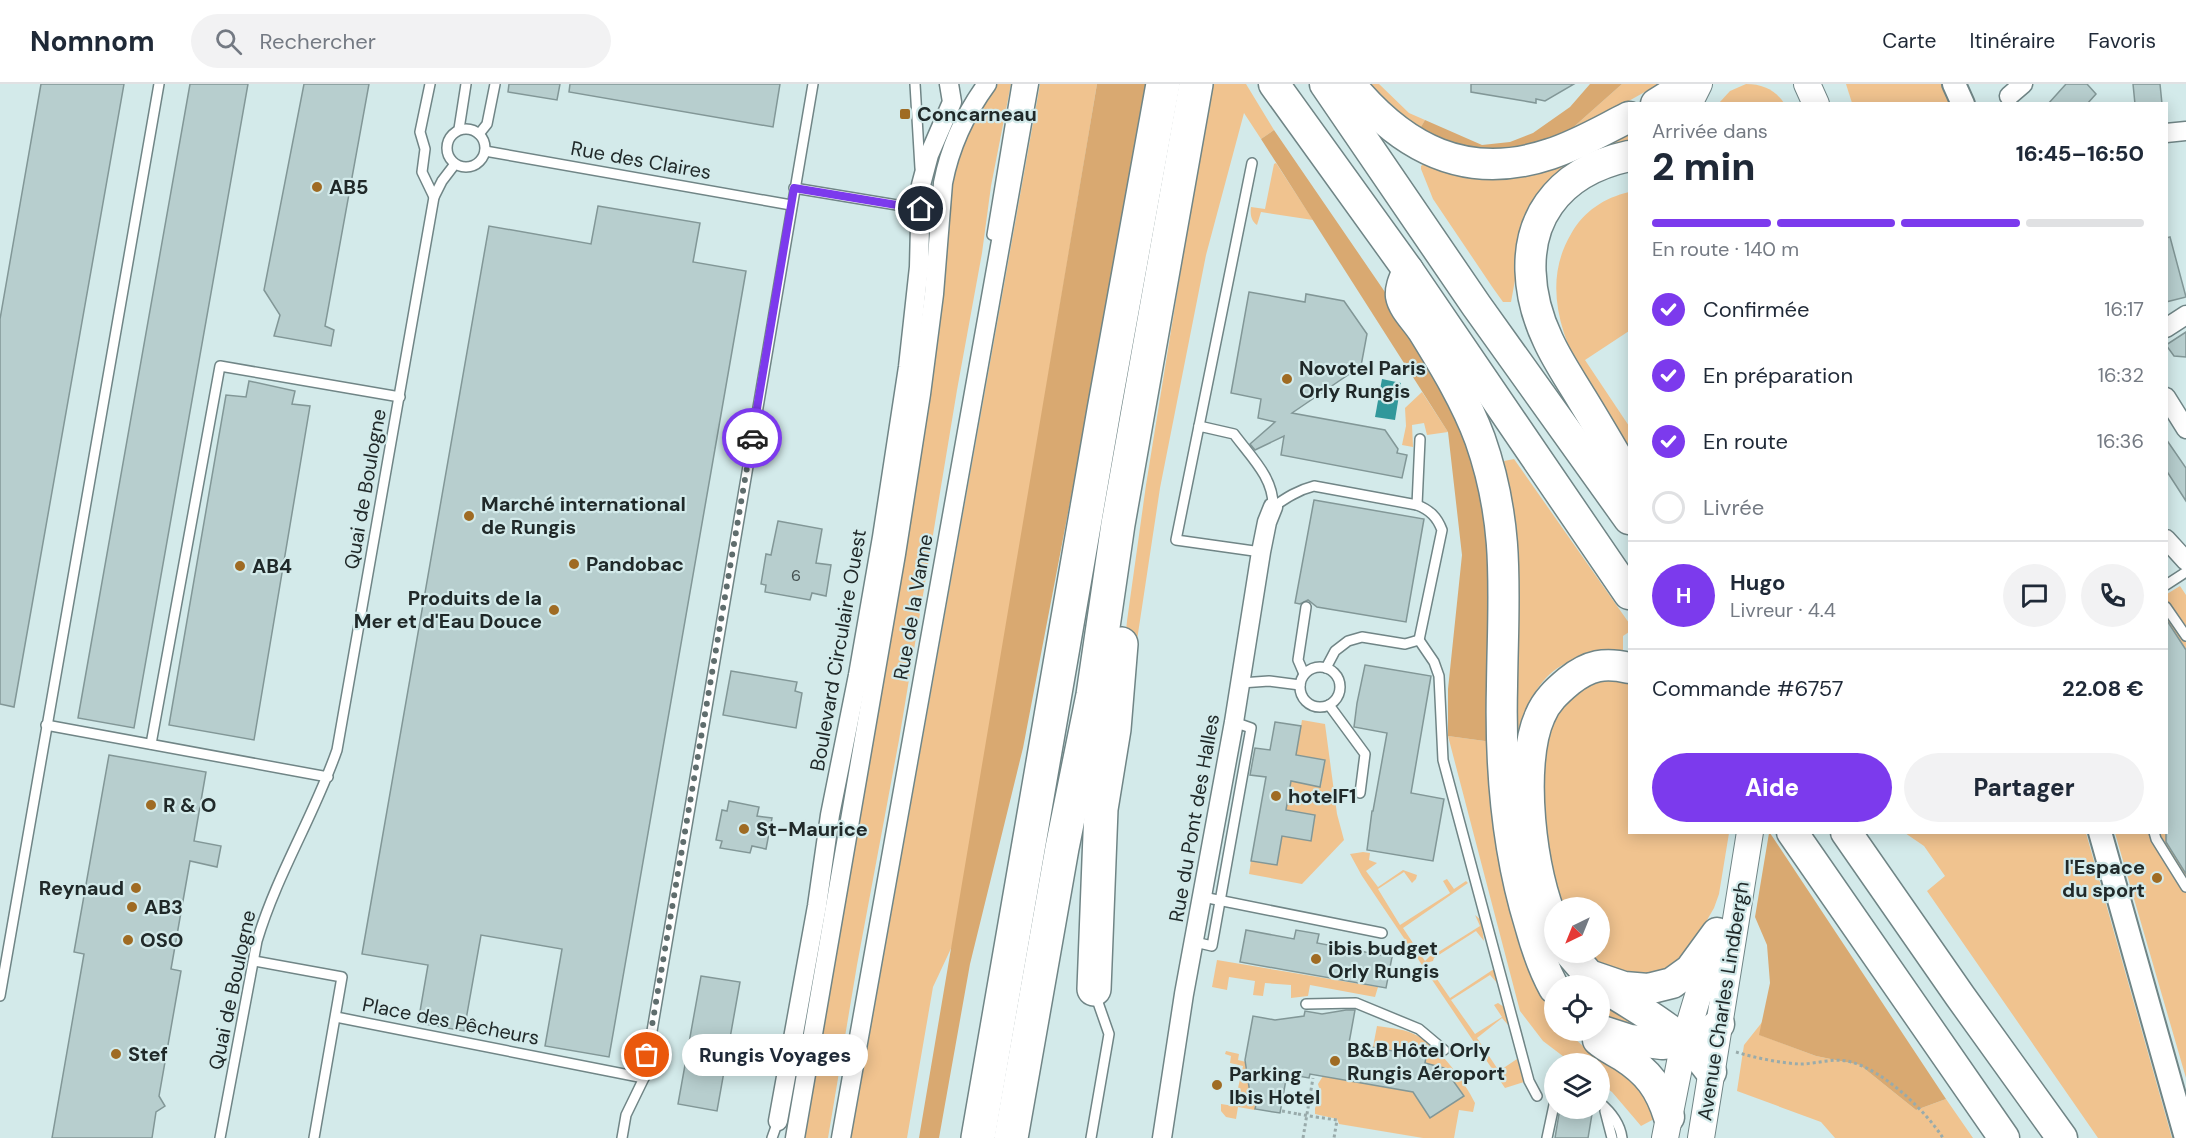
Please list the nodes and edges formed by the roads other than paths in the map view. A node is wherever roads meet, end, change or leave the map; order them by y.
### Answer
1 (159, 84) edge
2 (430, 84) edge
3 (466, 84) edge
4 (495, 84) edge
5 (813, 84) edge
6 (915, 84) edge
7 (950, 84) edge
8 (987, 84) edge
9 (1017, 84) edge
10 (1029, 84) edge
11 (1162, 84) edge
12 (1196, 84) edge
13 (1274, 84) edge
14 (1325, 84) edge
15 (1350, 84) edge
16 (1688, 84) edge
17 (1699, 84) edge
18 (1807, 84) edge
19 (1954, 84) edge
20 (1659, 102) edge
21 (1689, 102) edge
22 (1690, 102) edge
23 (1815, 102) edge
24 (1962, 102) edge
25 (1628, 117) edge
26 (459, 129) junction
27 (2186, 131) edge
28 (479, 134) junction
29 (2168, 134) edge
30 (484, 151) junction
31 (1628, 156) edge
32 (1252, 163) dead end
33 (455, 164) junction
34 (1628, 174) edge
35 (921, 185) junction
36 (794, 188) junction
37 (434, 197) junction
38 (791, 205) junction
39 (921, 209) junction
40 (992, 235) dead end
41 (1408, 270) junction
42 (1533, 291) junction
43 (2186, 315) edge
44 (2168, 327) edge
45 (400, 397) junction
46 (2168, 401) edge
47 (1199, 426) junction
48 (2186, 429) edge
49 (1420, 439) dead end
50 (1628, 476) edge
51 (1417, 505) junction
52 (1273, 507) junction
53 (1628, 518) edge
54 (1118, 524) junction
55 (2168, 541) edge
56 (1261, 552) junction
57 (2186, 561) edge
58 (2186, 572) edge
59 (2168, 584) edge
60 (1628, 593) edge
61 (1306, 607) dead end
62 (2168, 610) edge
63 (2186, 636) edge
64 (1419, 640) junction
65 (1326, 668) junction
66 (1628, 669) edge
67 (1304, 675) junction
68 (1241, 683) junction
69 (1300, 685) junction
70 (1329, 705) junction
71 (46, 725) junction
72 (151, 744) junction
73 (328, 777) junction
74 (1360, 793) dead end
75 (1750, 834) edge
76 (1793, 834) edge
77 (1847, 834) edge
78 (2101, 834) edge
79 (2155, 834) edge
80 (1745, 863) junction
81 (2186, 887) edge
82 (1545, 897) edge
83 (1212, 899) junction
84 (1382, 933) dead end
85 (1717, 933) junction
86 (254, 961) junction
87 (1579, 963) edge
88 (1548, 975) edge
89 (1589, 975) edge
90 (1610, 981) edge
91 (1094, 989) joint
92 (1610, 991) edge
93 (0, 996) edge
94 (1306, 1004) dead end
95 (336, 1017) junction
96 (1719, 1024) junction
97 (1610, 1034) edge
98 (1600, 1041) edge
99 (1684, 1042) junction
100 (1444, 1050) dead end
101 (1711, 1072) junction
102 (644, 1078) junction
103 (1537, 1095) dead end
104 (1610, 1113) edge
105 (1551, 1119) edge
106 (1606, 1119) edge
107 (1667, 1127) edge
108 (775, 1130) edge
109 (220, 1138) edge
110 (315, 1138) edge
111 (622, 1138) edge
112 (795, 1138) edge
113 (841, 1138) edge
114 (978, 1138) edge
115 (1011, 1138) edge
116 (1091, 1138) edge
117 (1162, 1138) edge
118 (1547, 1138) edge
119 (1612, 1138) edge
120 (1622, 1138) edge
121 (1701, 1138) edge
122 (2004, 1138) edge
123 (2062, 1138) edge
124 (2186, 1138) edge

1 - 71 lane
2 - 37 lane
3 - 26 lane
4 - 28 lane
5 - 36 lane
6 - 35 lane
7 - 35 street, Boulevard Circulaire Ouest
8 - 112 street
9 - 40 lane
10 - 113 street, Rue de la Vanne
11 - 114 highway
12 - 54 highway
13 - 41 highway
14 - 53 highway
15 - 25 highway
16 - 20 highway
16 - 21 main road
17 - 22 main road
18 - 23 main road
19 - 24 street
26 - 28 lane
26 - 33 lane
27 - 29 street
28 - 30 lane
30 - 33 lane
30 - 38 lane, Rue des Claires
31 - 42 highway
32 - 47 lane
33 - 37 lane
34 - 42 highway
35 - 39 street, Boulevard Circulaire Ouest
36 - 38 lane
36 - 39 lane
37 - 45 lane, Quai de Boulogne
38 - 102 lane
39 - 108 street, Boulevard Circulaire Ouest
41 - 60 highway
41 - 88 highway
42 - 50 highway
43 - 44 street
45 - 72 lane
45 - 73 lane, Quai de Boulogne
46 - 48 street
47 - 52 lane
47 - 56 lane
49 - 51 lane
51 - 52 lane
51 - 64 lane
52 - 56 street, Rue du Pont des Halles
54 - 91 highway
54 - 115 highway
55 - 57 street
56 - 68 street, Rue du Pont des Halles
58 - 59 lane
61 - 67 lane
62 - 63 lane
64 - 65 lane
64 - 103 lane
65 - 67 lane
65 - 70 lane
66 - 82 highway
67 - 69 lane
68 - 69 lane
68 - 83 street, Rue du Pont des Halles
69 - 70 lane
70 - 74 lane
71 - 72 lane
71 - 93 lane
72 - 73 lane
73 - 86 lane, Quai de Boulogne
75 - 80 main road, Avenue Charles Lindbergh
76 - 122 highway
77 - 123 highway
78 - 124 street
79 - 81 lane
80 - 85 main road, Avenue Charles Lindbergh
80 - 96 main road, Avenue Charles Lindbergh
83 - 84 lane
83 - 117 street, Rue du Pont des Halles
85 - 90 highway
85 - 99 main road, Avenue Charles Lindbergh
86 - 95 lane
86 - 109 lane, Quai de Boulogne
87 - 89 highway
91 - 116 lane
92 - 99 highway
94 - 100 lane
95 - 102 lane, Place des Pêcheurs
95 - 110 lane, Place des Pêcheurs
96 - 99 highway
96 - 101 main road, Avenue Charles Lindbergh
97 - 99 highway
98 - 107 highway
99 - 101 highway
99 - 107 main road, Avenue Charles Lindbergh
101 - 121 main road, Avenue Charles Lindbergh
102 - 111 lane
104 - 120 lane
105 - 118 lane
106 - 119 lane

